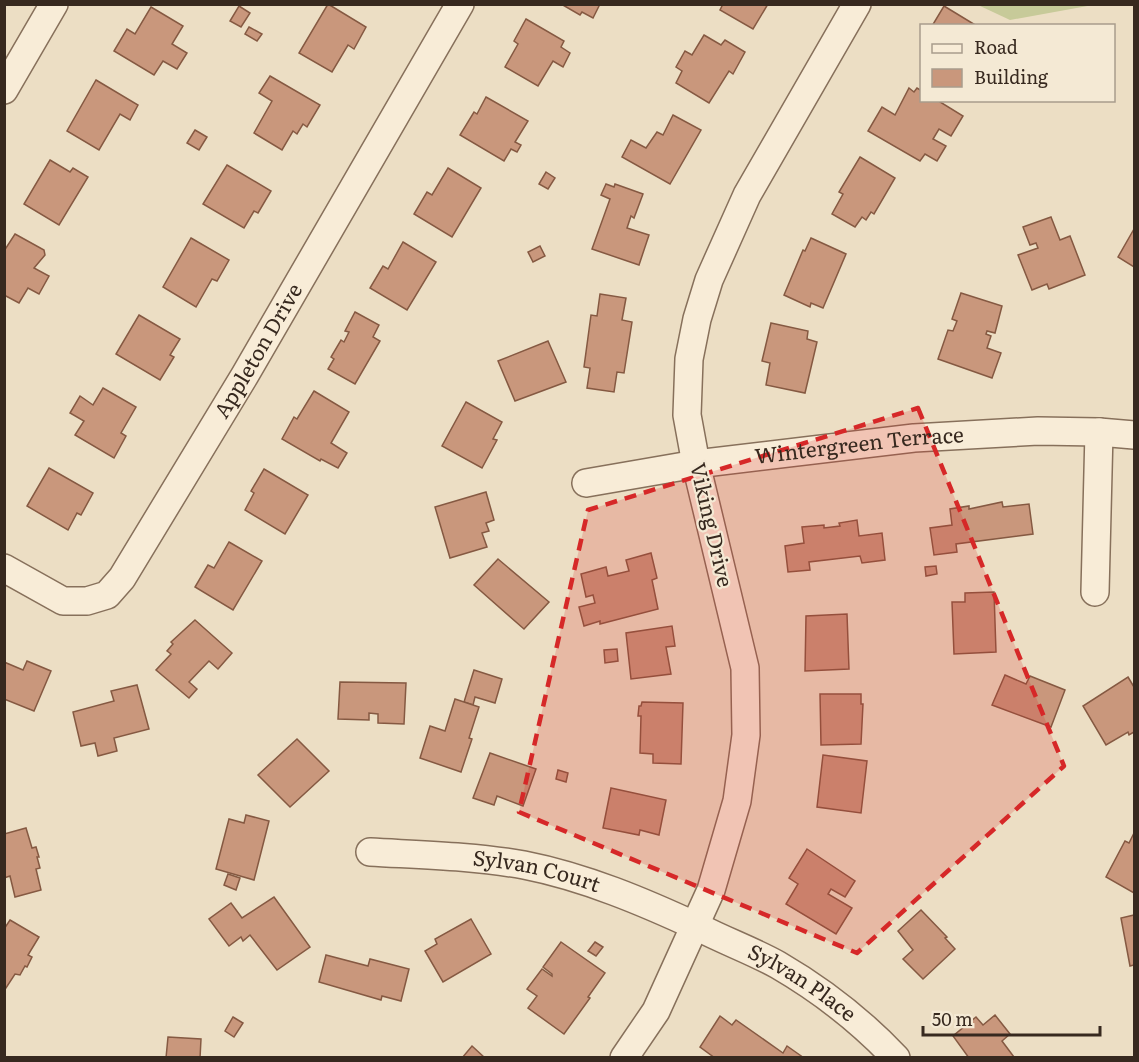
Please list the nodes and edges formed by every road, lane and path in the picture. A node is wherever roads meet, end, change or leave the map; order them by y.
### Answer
1 (54, 4) edge
2 (460, 4) edge
3 (857, 4) edge
4 (4, 90) edge
5 (1099, 432) junction
6 (1134, 435) edge
7 (696, 464) junction
8 (586, 483) dead end
9 (4, 568) edge
10 (1095, 591) dead end
11 (370, 852) dead end
12 (694, 926) junction
13 (624, 1058) edge
14 (896, 1058) edge

1 - 4 street
2 - 9 street, Appleton Drive
3 - 7 street, Viking Drive
5 - 6 street, Wintergreen Terrace
5 - 7 street, Wintergreen Terrace
5 - 10 street
7 - 8 street, Wintergreen Terrace
7 - 12 street, Viking Drive
11 - 12 street, Sylvan Court
12 - 13 street, Viking Drive
12 - 14 street, Sylvan Place

